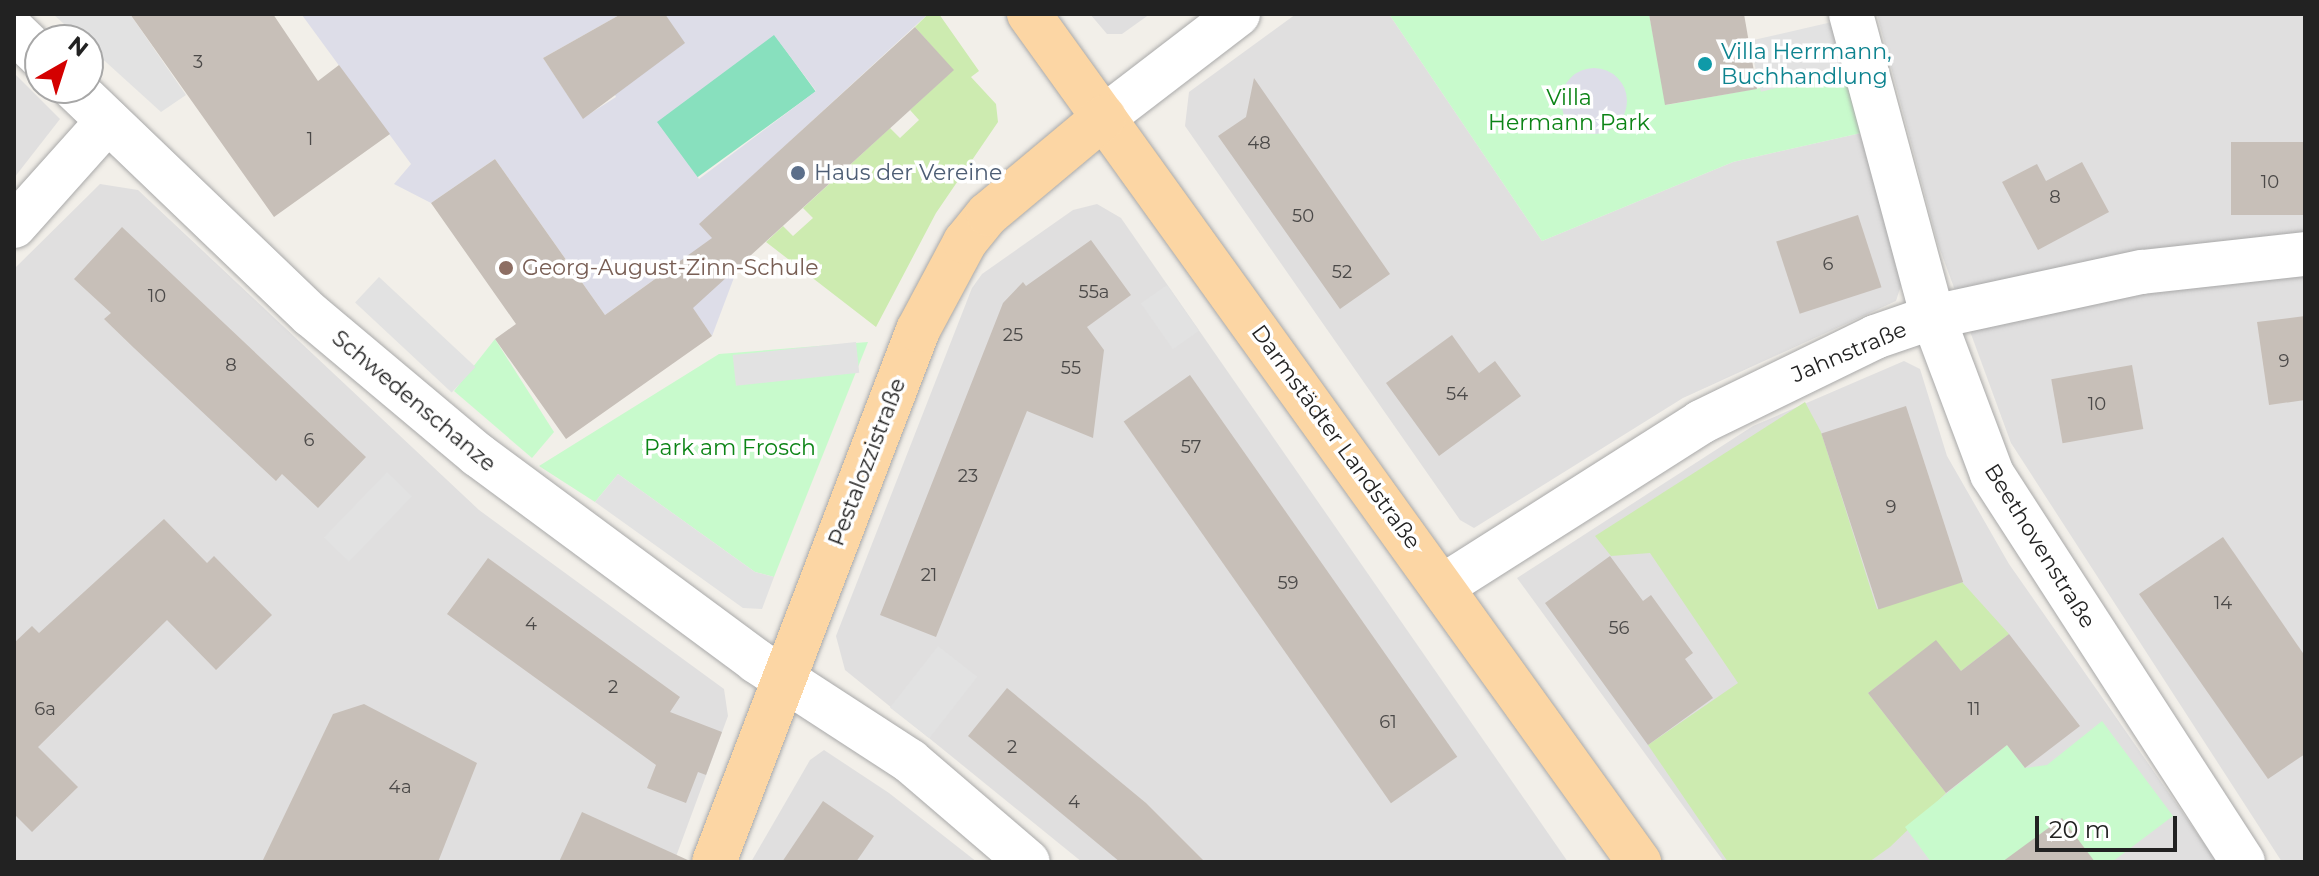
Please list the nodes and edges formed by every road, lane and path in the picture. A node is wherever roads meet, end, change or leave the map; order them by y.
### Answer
1 (1029, 14) edge
2 (1238, 14) edge
3 (1851, 14) edge
4 (90, 104) edge
5 (1104, 117) junction
6 (108, 121) junction
7 (14, 226) edge
8 (2305, 254) edge
9 (1933, 317) junction
10 (1443, 586) junction
11 (784, 678) junction
12 (714, 862) edge
13 (1028, 862) edge
14 (1639, 862) edge
15 (2243, 862) edge

1 - 5 main road, Darmstädter Landstraße
2 - 5 street
3 - 9 street, Beethovenstraße
4 - 6 street, Schwedenschanze
5 - 10 main road, Darmstädter Landstraße
5 - 11 main road, Pestalozzistraße
6 - 7 street
6 - 11 street, Schwedenschanze
8 - 9 street, Jahnstraße
9 - 10 street, Jahnstraße
9 - 15 street, Beethovenstraße
10 - 14 main road, Darmstädter Landstraße
11 - 12 main road, Pestalozzistraße
11 - 13 street, Schwedenschanze

